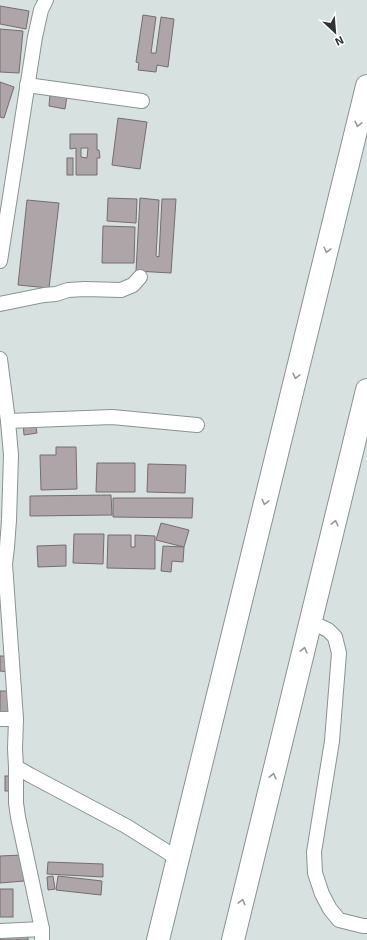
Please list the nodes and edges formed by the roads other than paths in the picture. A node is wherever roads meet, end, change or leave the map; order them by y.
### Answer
1 (46, 0) edge
2 (27, 85) junction
3 (367, 86) edge
4 (142, 101) dead end
5 (0, 261) edge
6 (140, 277) dead end
7 (0, 304) edge
8 (0, 359) edge
9 (367, 390) edge
10 (8, 421) junction
11 (197, 425) dead end
12 (2, 564) edge
13 (310, 622) junction
14 (0, 719) edge
15 (16, 719) junction
16 (16, 767) junction
17 (177, 858) junction
18 (367, 926) edge
19 (0, 931) edge
20 (42, 935) edge
21 (158, 940) edge
22 (233, 940) edge

1 - 2 street
2 - 4 street
2 - 5 street
3 -> 17 highway
6 - 7 street
8 - 10 street
13 -> 9 highway
10 - 11 street
10 - 12 street
12 - 15 street
13 - 18 street
22 -> 13 highway
14 - 15 street
15 - 16 street
16 - 17 street
16 - 20 street
17 - 21 highway
19 - 20 street

